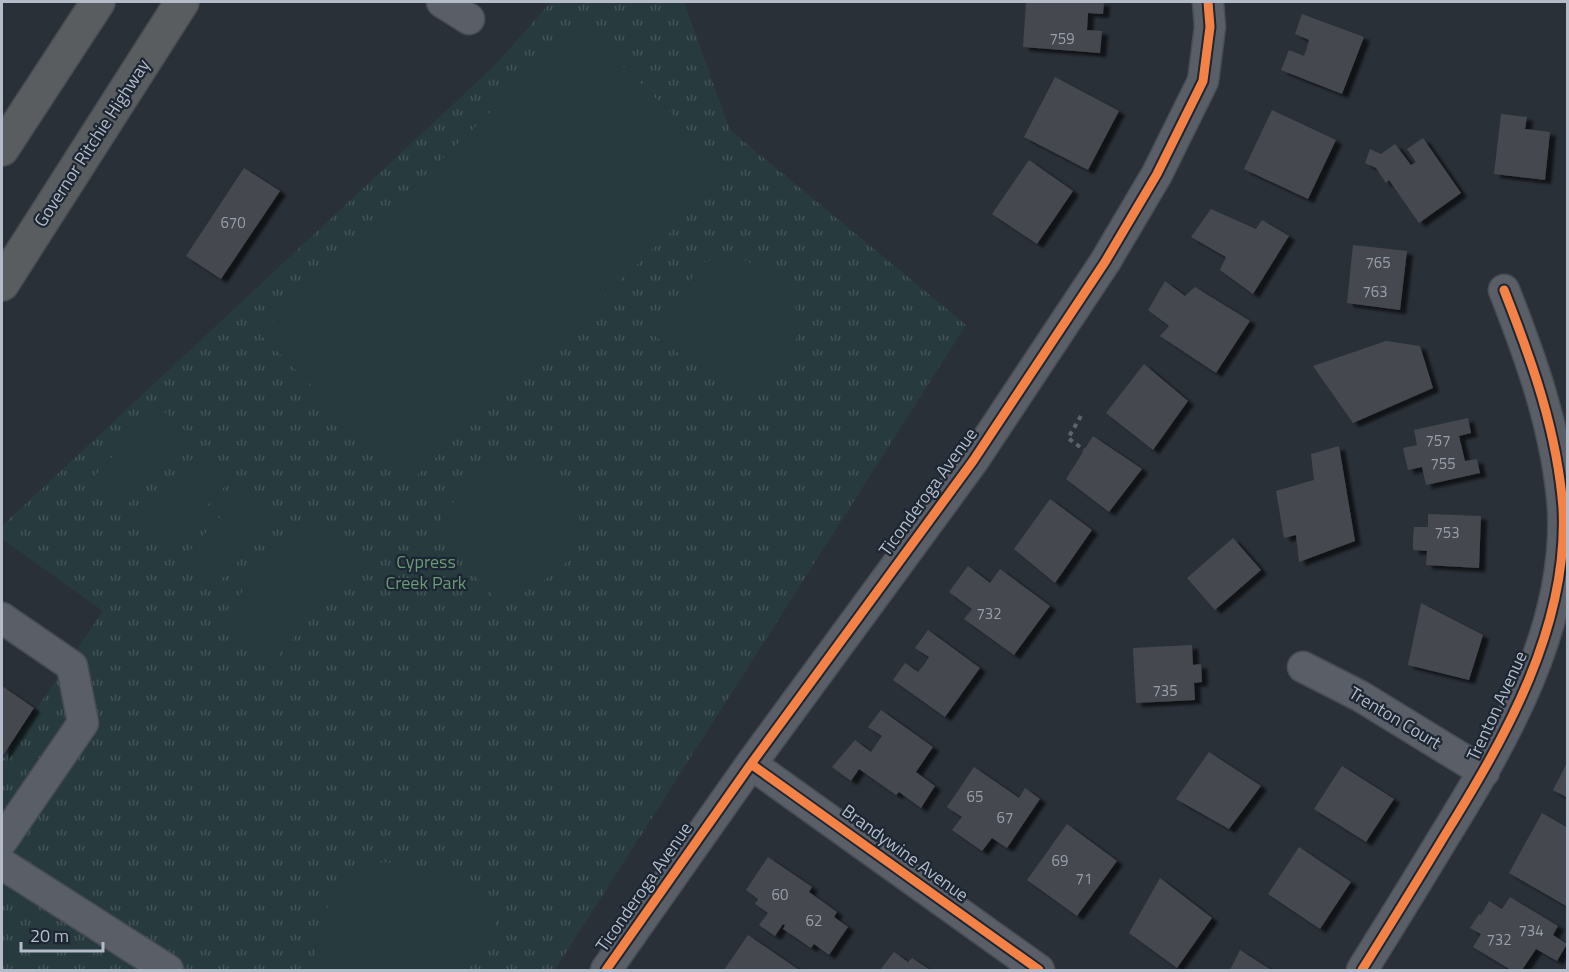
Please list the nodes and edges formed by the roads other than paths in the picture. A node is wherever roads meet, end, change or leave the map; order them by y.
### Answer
1 (98, 2) edge
2 (182, 2) edge
3 (442, 2) edge
4 (1208, 2) edge
5 (469, 20) dead end
6 (2, 149) edge
7 (2, 284) edge
8 (1504, 290) dead end
9 (2, 618) edge
10 (1303, 667) dead end
11 (751, 764) junction
12 (1484, 772) junction
13 (2, 841) edge
14 (2, 864) edge
15 (168, 970) edge
16 (606, 970) edge
17 (1039, 970) edge
18 (1362, 970) edge

1 - 6 highway
2 - 7 highway, Governor Ritchie Highway
3 - 5 street
4 - 11 street, Ticonderoga Avenue
8 - 12 street, Trenton Avenue
9 - 13 street
10 - 12 street, Trenton Court
11 - 16 street, Ticonderoga Avenue
11 - 17 street, Brandywine Avenue
12 - 18 street, Trenton Avenue
14 - 15 street

